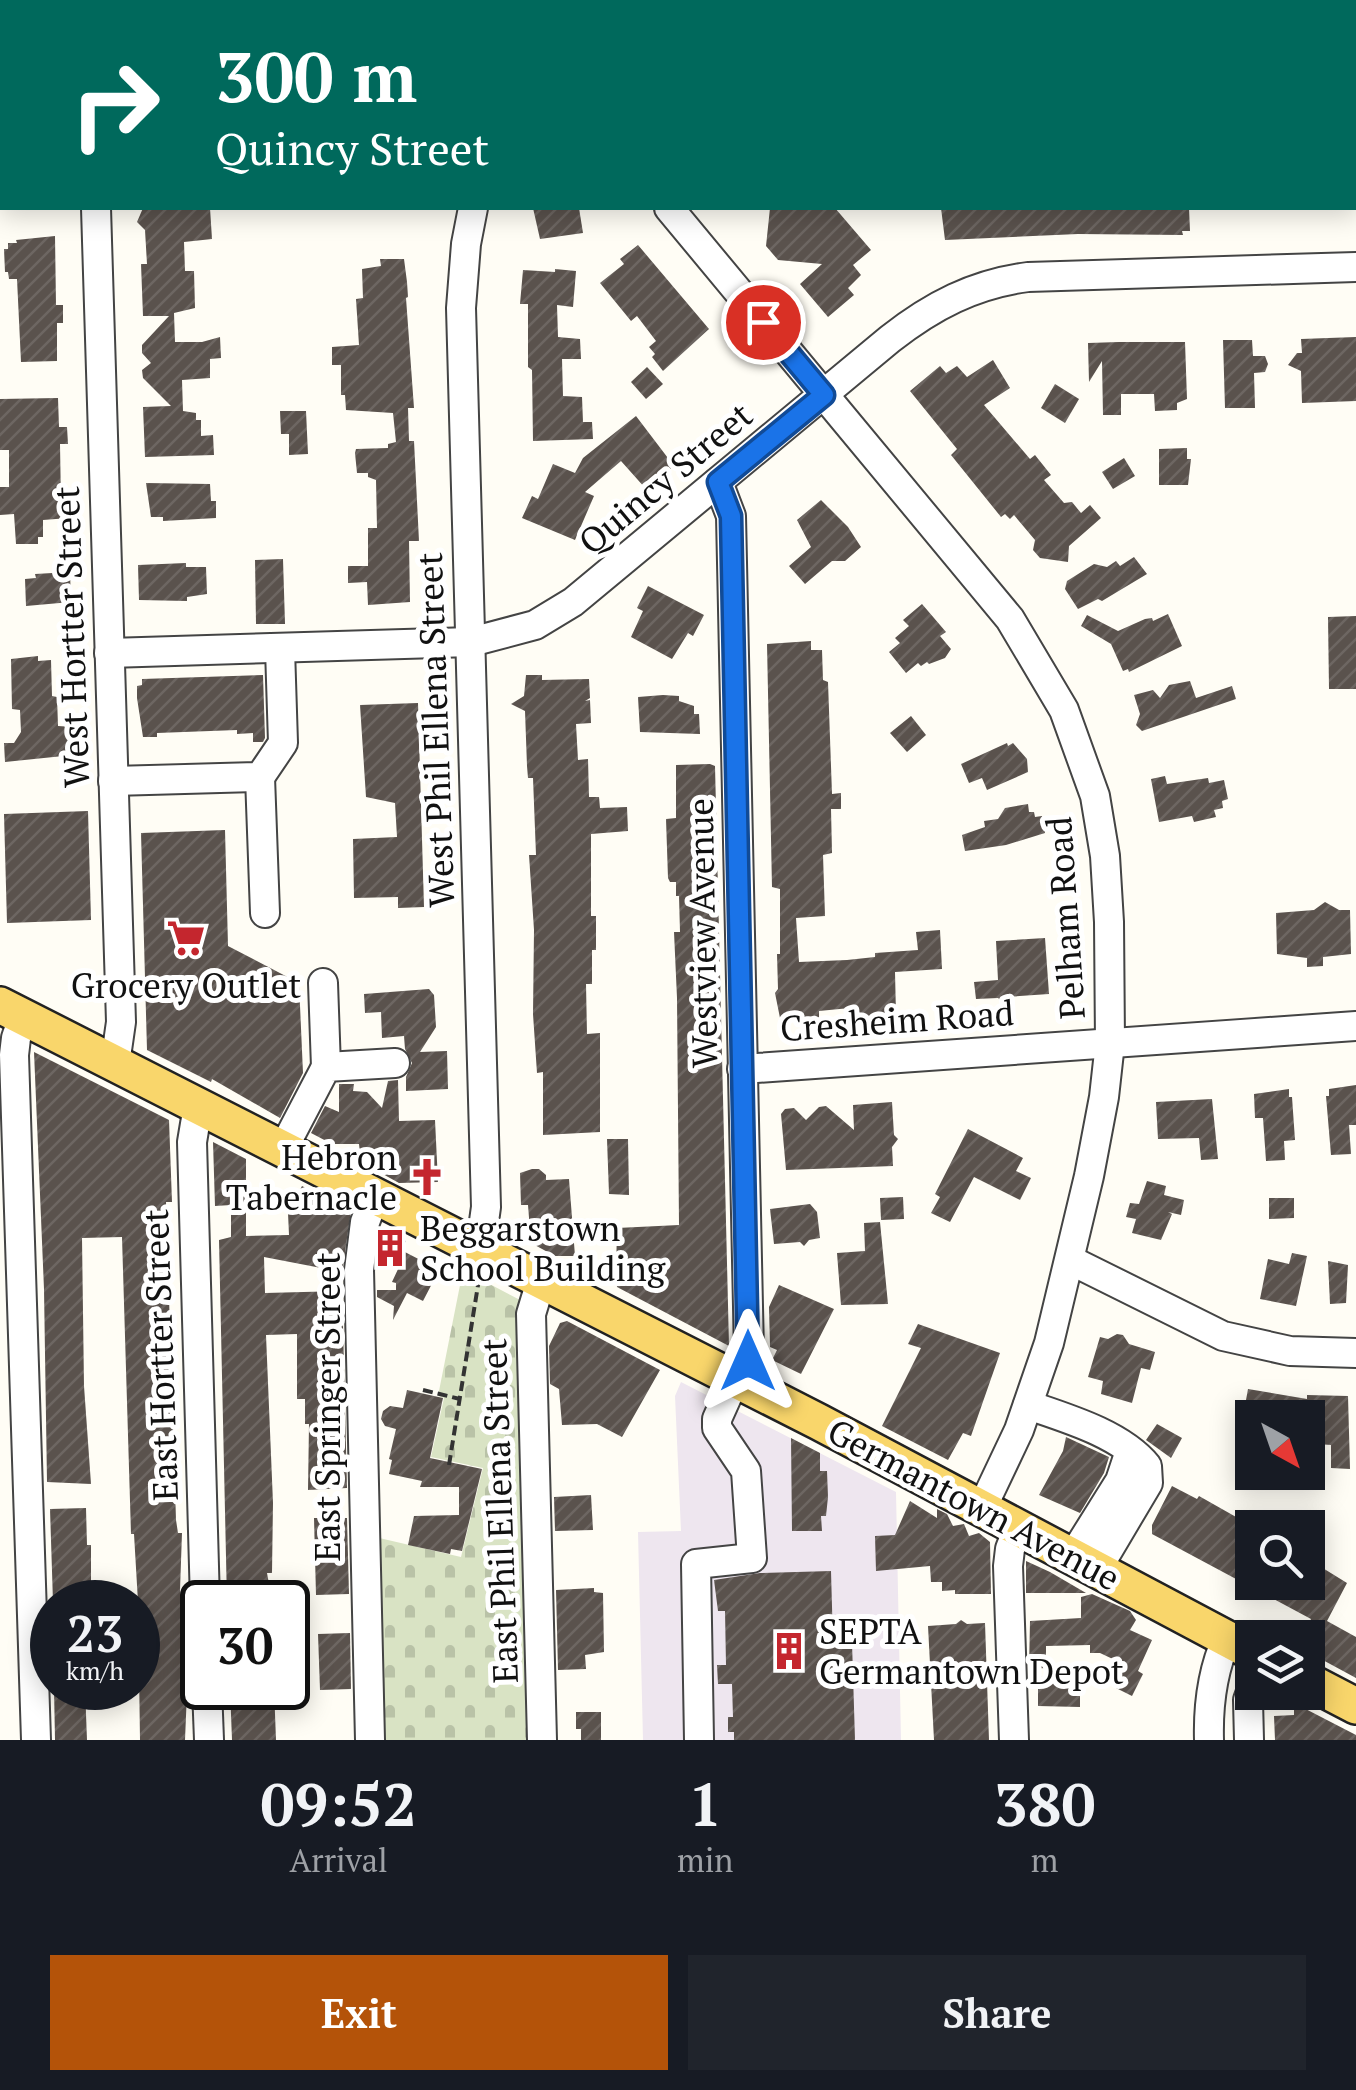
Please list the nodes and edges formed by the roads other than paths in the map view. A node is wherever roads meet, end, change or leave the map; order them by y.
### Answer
1 (96, 210) edge
2 (473, 210) edge
3 (670, 210) edge
4 (1356, 267) edge
5 (824, 395) junction
6 (718, 482) junction
7 (471, 642) junction
8 (280, 649) junction
9 (109, 654) junction
10 (260, 777) junction
11 (113, 781) junction
12 (265, 913) dead end
13 (324, 983) dead end
14 (12, 1011) edge
15 (1356, 1026) edge
16 (1110, 1042) junction
17 (395, 1063) dead end
18 (116, 1064) junction
19 (326, 1067) junction
20 (742, 1069) junction
21 (198, 1106) junction
22 (283, 1149) junction
23 (375, 1196) junction
24 (1070, 1260) junction
25 (480, 1262) junction
26 (541, 1281) junction
27 (1356, 1353) edge
28 (739, 1382) junction
29 (1028, 1405) junction
30 (982, 1508) junction
31 (1018, 1528) junction
32 (1085, 1563) junction
33 (204, 1580) edge
34 (1235, 1642) edge
35 (1235, 1648) edge
36 (1325, 1690) edge
37 (1356, 1706) edge
38 (208, 1710) edge
39 (1248, 1710) edge
40 (36, 1740) edge
41 (209, 1740) edge
42 (370, 1740) edge
43 (542, 1740) edge
44 (699, 1740) edge
45 (1014, 1740) edge
46 (1209, 1740) edge
47 (1249, 1740) edge

1 - 9 street, West Hortter Street
2 - 7 street, West Phil Ellena Street
3 - 5 street, Pelham Road
4 - 5 street, Quincy Street
5 - 6 street, Quincy Street
5 - 16 street, Pelham Road
6 - 7 street, Quincy Street
6 - 20 street, Westview Avenue
7 - 8 street, Quincy Street
7 - 25 street, West Phil Ellena Street
8 - 9 street, Quincy Street
8 - 10 street
9 - 11 street, West Hortter Street
10 - 11 street
10 - 12 street
11 - 18 street, West Hortter Street
13 - 19 street
14 - 18 main road, Germantown Avenue
14 - 40 street
15 - 16 street, Cresheim Road
16 - 20 street, Cresheim Road
16 - 24 street, Pelham Road
17 - 19 street
18 - 21 main road, Germantown Avenue
19 - 22 street
20 - 28 street, Westview Avenue
21 - 22 main road, Germantown Avenue
21 - 33 street, East Hortter Street
22 - 23 main road, Germantown Avenue
23 - 25 main road, Germantown Avenue
23 - 42 street, East Springer Street
24 - 27 street
24 - 29 street, Pelham Road
25 - 26 main road, Germantown Avenue
26 - 28 main road, Germantown Avenue
26 - 43 street, East Phil Ellena Street
28 - 30 main road, Germantown Avenue
28 - 44 street, Westview Avenue
29 - 30 street, Pelham Road
29 - 32 street
30 - 31 main road, Germantown Avenue
31 - 32 main road, Germantown Avenue
31 - 45 street
32 - 34 main road, Germantown Avenue
35 - 46 street
36 - 37 main road
38 - 41 street
39 - 47 street

